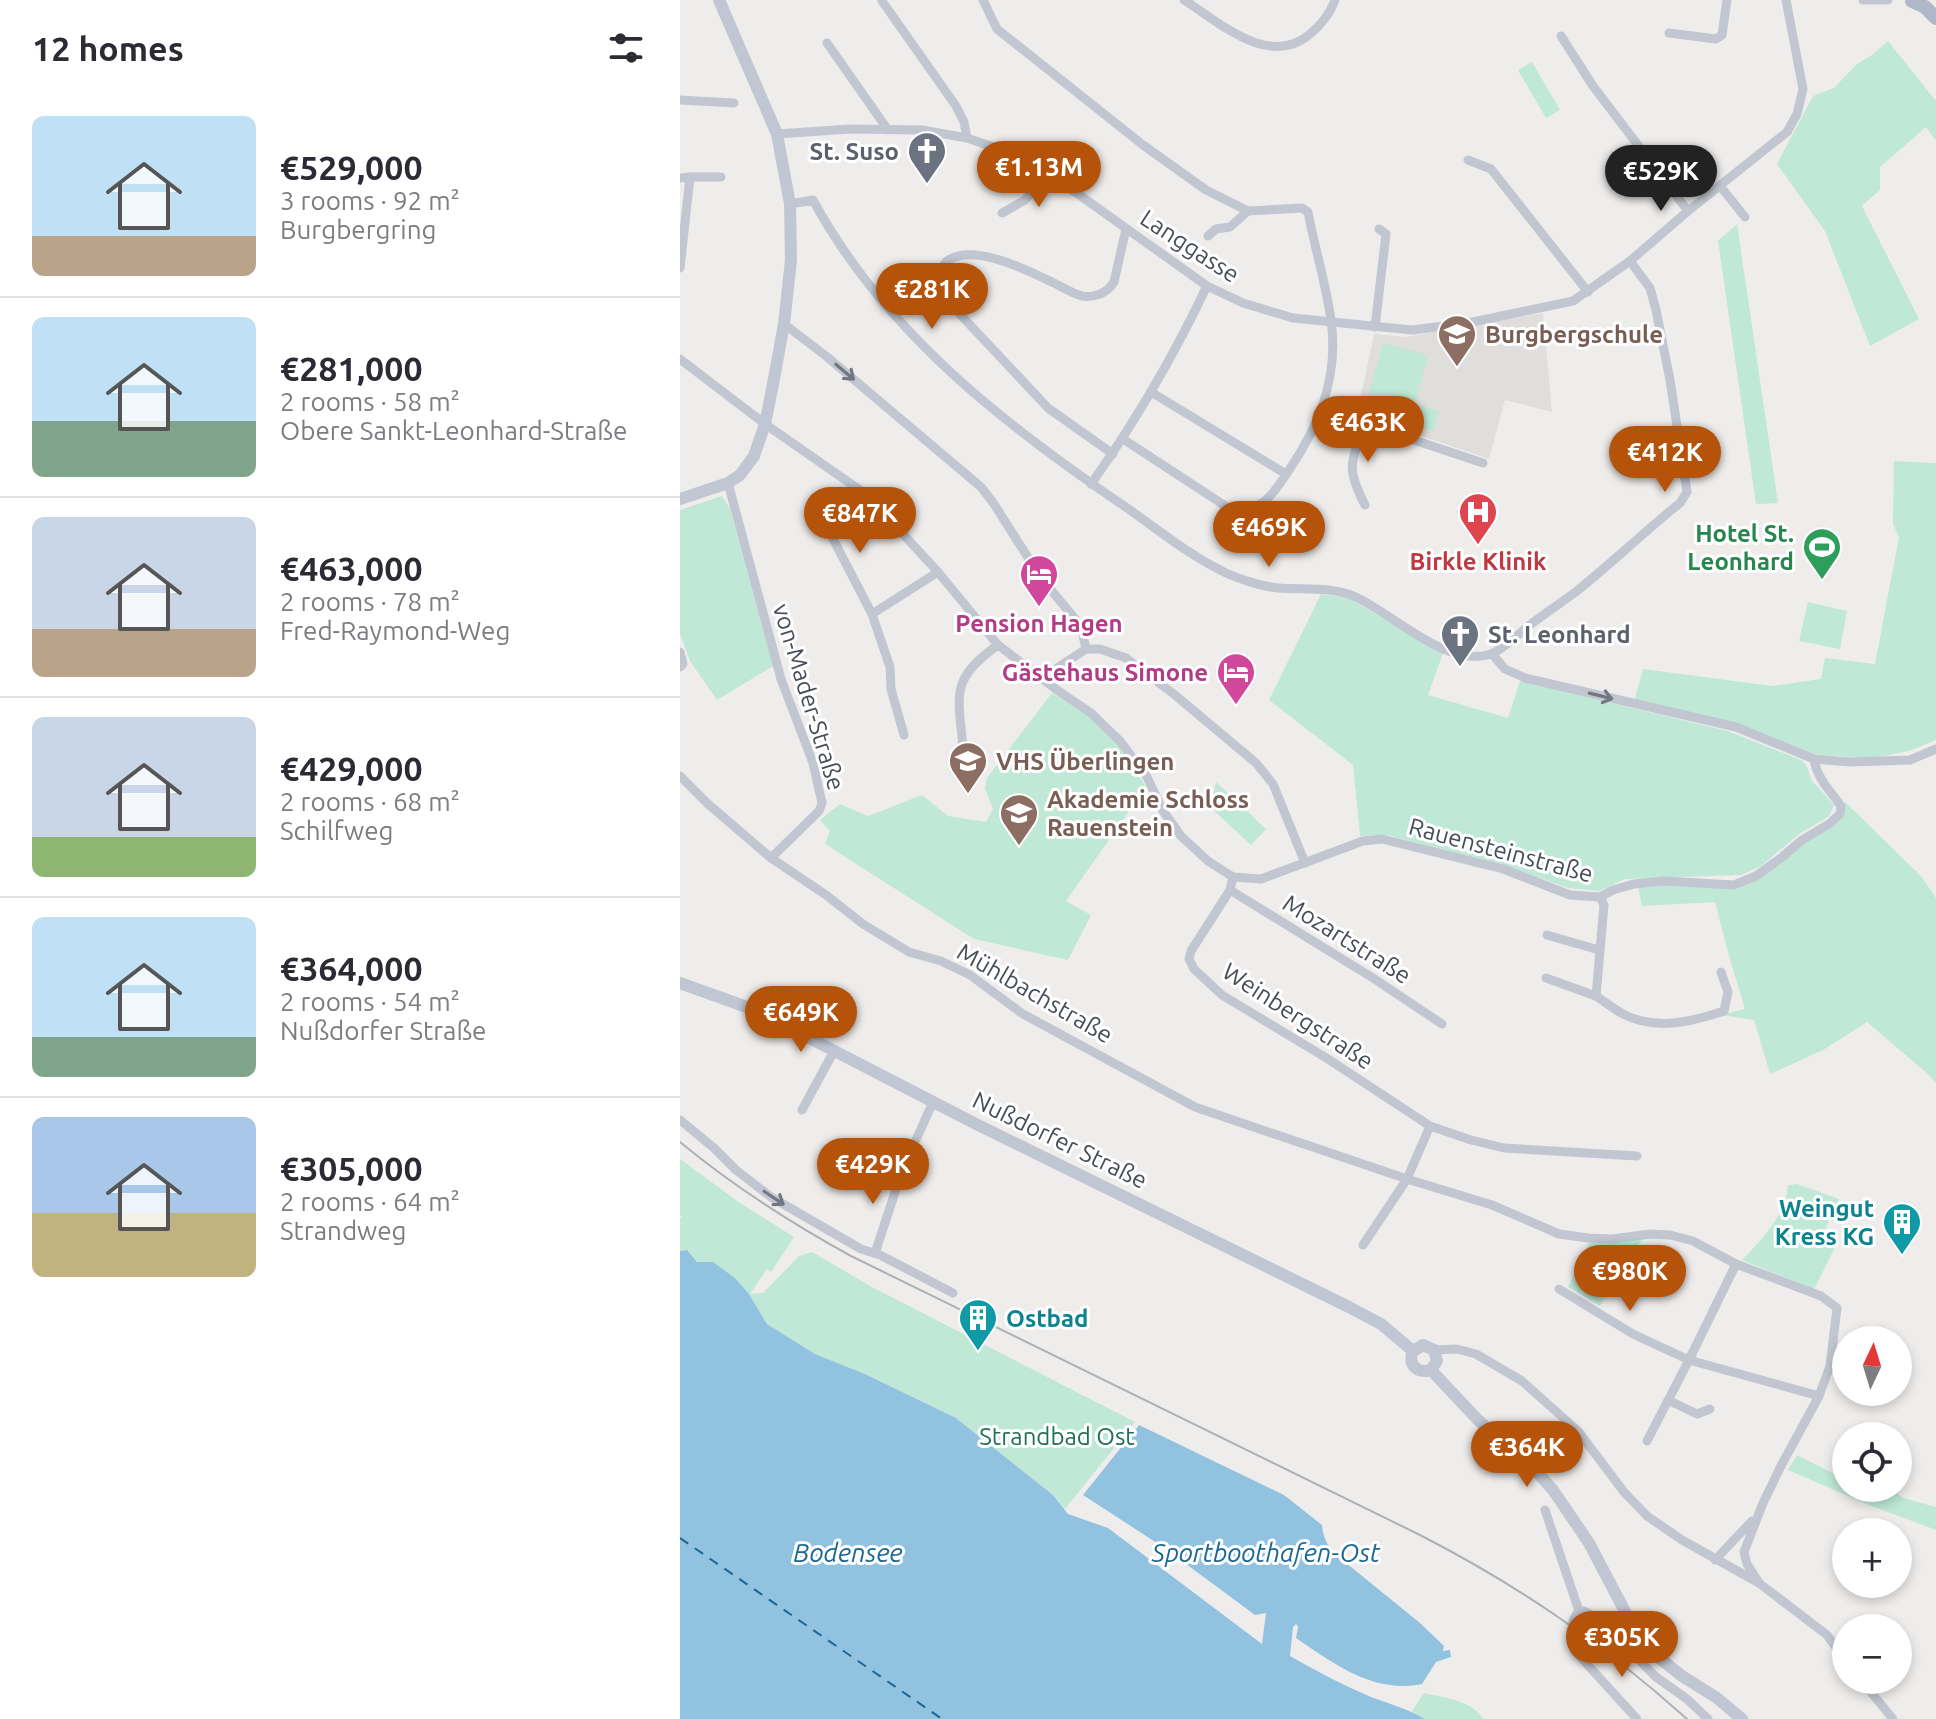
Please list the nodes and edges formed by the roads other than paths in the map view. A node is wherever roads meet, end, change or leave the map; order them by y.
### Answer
1 (719, 0) edge
2 (983, 0) edge
3 (1184, 0) edge
4 (1335, 0) edge
5 (1727, 0) edge
6 (1786, 0) edge
7 (1863, 0) edge
8 (1874, 0) edge
9 (1888, 0) edge
10 (1912, 0) edge
11 (882, 1) edge
12 (1936, 18) edge
13 (1669, 33) dead end
14 (1561, 36) dead end
15 (827, 43) dead end
16 (680, 100) edge
17 (734, 103) dead end
18 (888, 130) junction
19 (777, 134) junction
20 (967, 138) junction
21 (1468, 160) dead end
22 (1047, 173) junction
23 (721, 177) dead end
24 (685, 178) edge
25 (1720, 186) junction
26 (790, 204) junction
27 (1248, 211) junction
28 (1688, 211) junction
29 (1002, 213) dead end
30 (1745, 217) dead end
31 (1126, 229) junction
32 (1379, 229) dead end
33 (1208, 236) dead end
34 (1630, 261) junction
35 (680, 268) edge
36 (1207, 286) junction
37 (1588, 292) junction
38 (1331, 322) junction
39 (784, 324) junction
40 (1375, 327) junction
41 (680, 359) edge
42 (1151, 392) junction
43 (1323, 407) junction
44 (765, 424) junction
45 (1366, 424) junction
46 (1123, 439) junction
47 (1113, 454) junction
48 (1483, 463) dead end
49 (1286, 474) junction
50 (728, 483) junction
51 (1091, 484) junction
52 (680, 499) edge
53 (1365, 505) dead end
54 (817, 515) dead end
55 (938, 572) junction
56 (872, 614) junction
57 (998, 645) junction
58 (1086, 649) junction
59 (680, 652) edge
60 (1492, 654) junction
61 (680, 667) edge
62 (1042, 678) junction
63 (904, 735) dead end
64 (963, 747) dead end
65 (1936, 749) edge
66 (1814, 759) junction
67 (680, 776) edge
68 (771, 858) junction
69 (1305, 863) junction
70 (1233, 877) junction
71 (1230, 890) junction
72 (1600, 897) junction
73 (1547, 935) dead end
74 (1599, 950) junction
75 (1721, 972) dead end
76 (1546, 978) dead end
77 (680, 983) edge
78 (1596, 996) junction
79 (1442, 1024) dead end
80 (834, 1051) junction
81 (933, 1102) junction
82 (802, 1110) dead end
83 (680, 1120) edge
84 (1430, 1126) junction
85 (1637, 1156) dead end
86 (1407, 1179) junction
87 (1363, 1245) dead end
88 (875, 1253) junction
89 (1736, 1264) junction
90 (1559, 1289) dead end
91 (953, 1293) dead end
92 (1434, 1350) junction
93 (1413, 1351) junction
94 (1689, 1360) junction
95 (1431, 1370) junction
96 (1819, 1396) junction
97 (1668, 1400) junction
98 (1710, 1409) dead end
99 (1647, 1441) dead end
100 (1545, 1510) dead end
101 (1755, 1519) junction
102 (1744, 1552) junction
103 (1715, 1560) junction
104 (1727, 1566) junction
105 (1759, 1583) junction
106 (1579, 1611) junction
107 (1832, 1642) edge
108 (1872, 1694) edge
109 (1637, 1719) edge
110 (1708, 1719) edge
111 (1742, 1719) edge
112 (1893, 1719) edge

1 - 19 street
2 - 27 street
3 - 4 street
5 - 13 street
6 - 25 street, Langgasse
7 - 8 street
8 - 9 street
10 - 12 main road
11 - 20 street
14 - 28 street
15 - 18 street
16 - 17 street
18 - 19 street, Langgasse
18 - 20 street, Langgasse
19 - 26 street
20 - 22 street, Langgasse
21 - 37 street
22 - 29 street
22 - 31 street, Langgasse
23 - 24 street
24 - 35 street
25 - 28 street, Langgasse
25 - 30 street
26 - 39 street
26 - 51 street
27 - 33 street
27 - 38 street
28 - 34 street, Langgasse
31 - 36 street, Langgasse
31 - 47 street
32 - 40 street
34 - 37 street, Langgasse
34 - 60 street
36 - 38 street, Langgasse
36 - 42 street
37 - 40 street, Langgasse
38 - 40 street, Langgasse
38 - 43 street
39 - 44 street
39 -> 58 street
41 - 44 street
42 - 46 street
42 - 49 street
43 - 45 street
43 - 49 street
44 - 50 street
44 - 55 street
45 - 48 street
45 - 53 street
46 - 47 street
46 - 49 street
47 - 51 street
50 - 52 street
50 - 68 street, von-Mader-Straße
51 - 60 street
54 - 56 street
55 - 56 street
55 - 57 street
56 - 63 street
57 - 62 street
57 - 64 street
58 - 62 street
58 - 69 street
59 - 61 street
60 -> 66 street
62 - 70 street
65 - 66 street
66 - 72 street, Rauensteinstraße
67 - 68 street, Mühlbachstraße
68 - 86 street, Mühlbachstraße
69 - 70 street, Rauensteinstraße
69 - 72 street, Rauensteinstraße
70 - 71 street, Weinbergstraße
71 - 79 street, Mozartstraße
71 - 84 street, Weinbergstraße
72 - 74 street
73 - 74 street
74 - 78 street
75 - 78 street
76 - 78 street
77 - 80 street, Nußdorfer Straße
80 - 81 street, Nußdorfer Straße
80 - 82 street
81 - 88 street
81 - 93 street, Nußdorfer Straße
83 -> 88 street
84 - 85 street, Weinbergstraße
84 - 86 street
86 - 87 street
86 - 89 street, Mühlbachstraße
88 - 91 street
89 - 94 street
89 - 96 street, Mühlbachstraße
90 - 94 street
92 - 93 street
92 - 95 street
92 - 103 street
93 - 95 street, Nußdorfer Straße
94 - 96 street
94 - 97 street
95 - 111 street, Nußdorfer Straße
96 - 101 street
97 - 98 street
97 - 99 street
100 - 106 street
101 - 102 street
101 - 103 street
102 - 104 street
102 - 105 street
103 - 104 street
104 - 105 street
105 - 107 street
106 - 109 street
106 - 110 street
108 - 112 street

